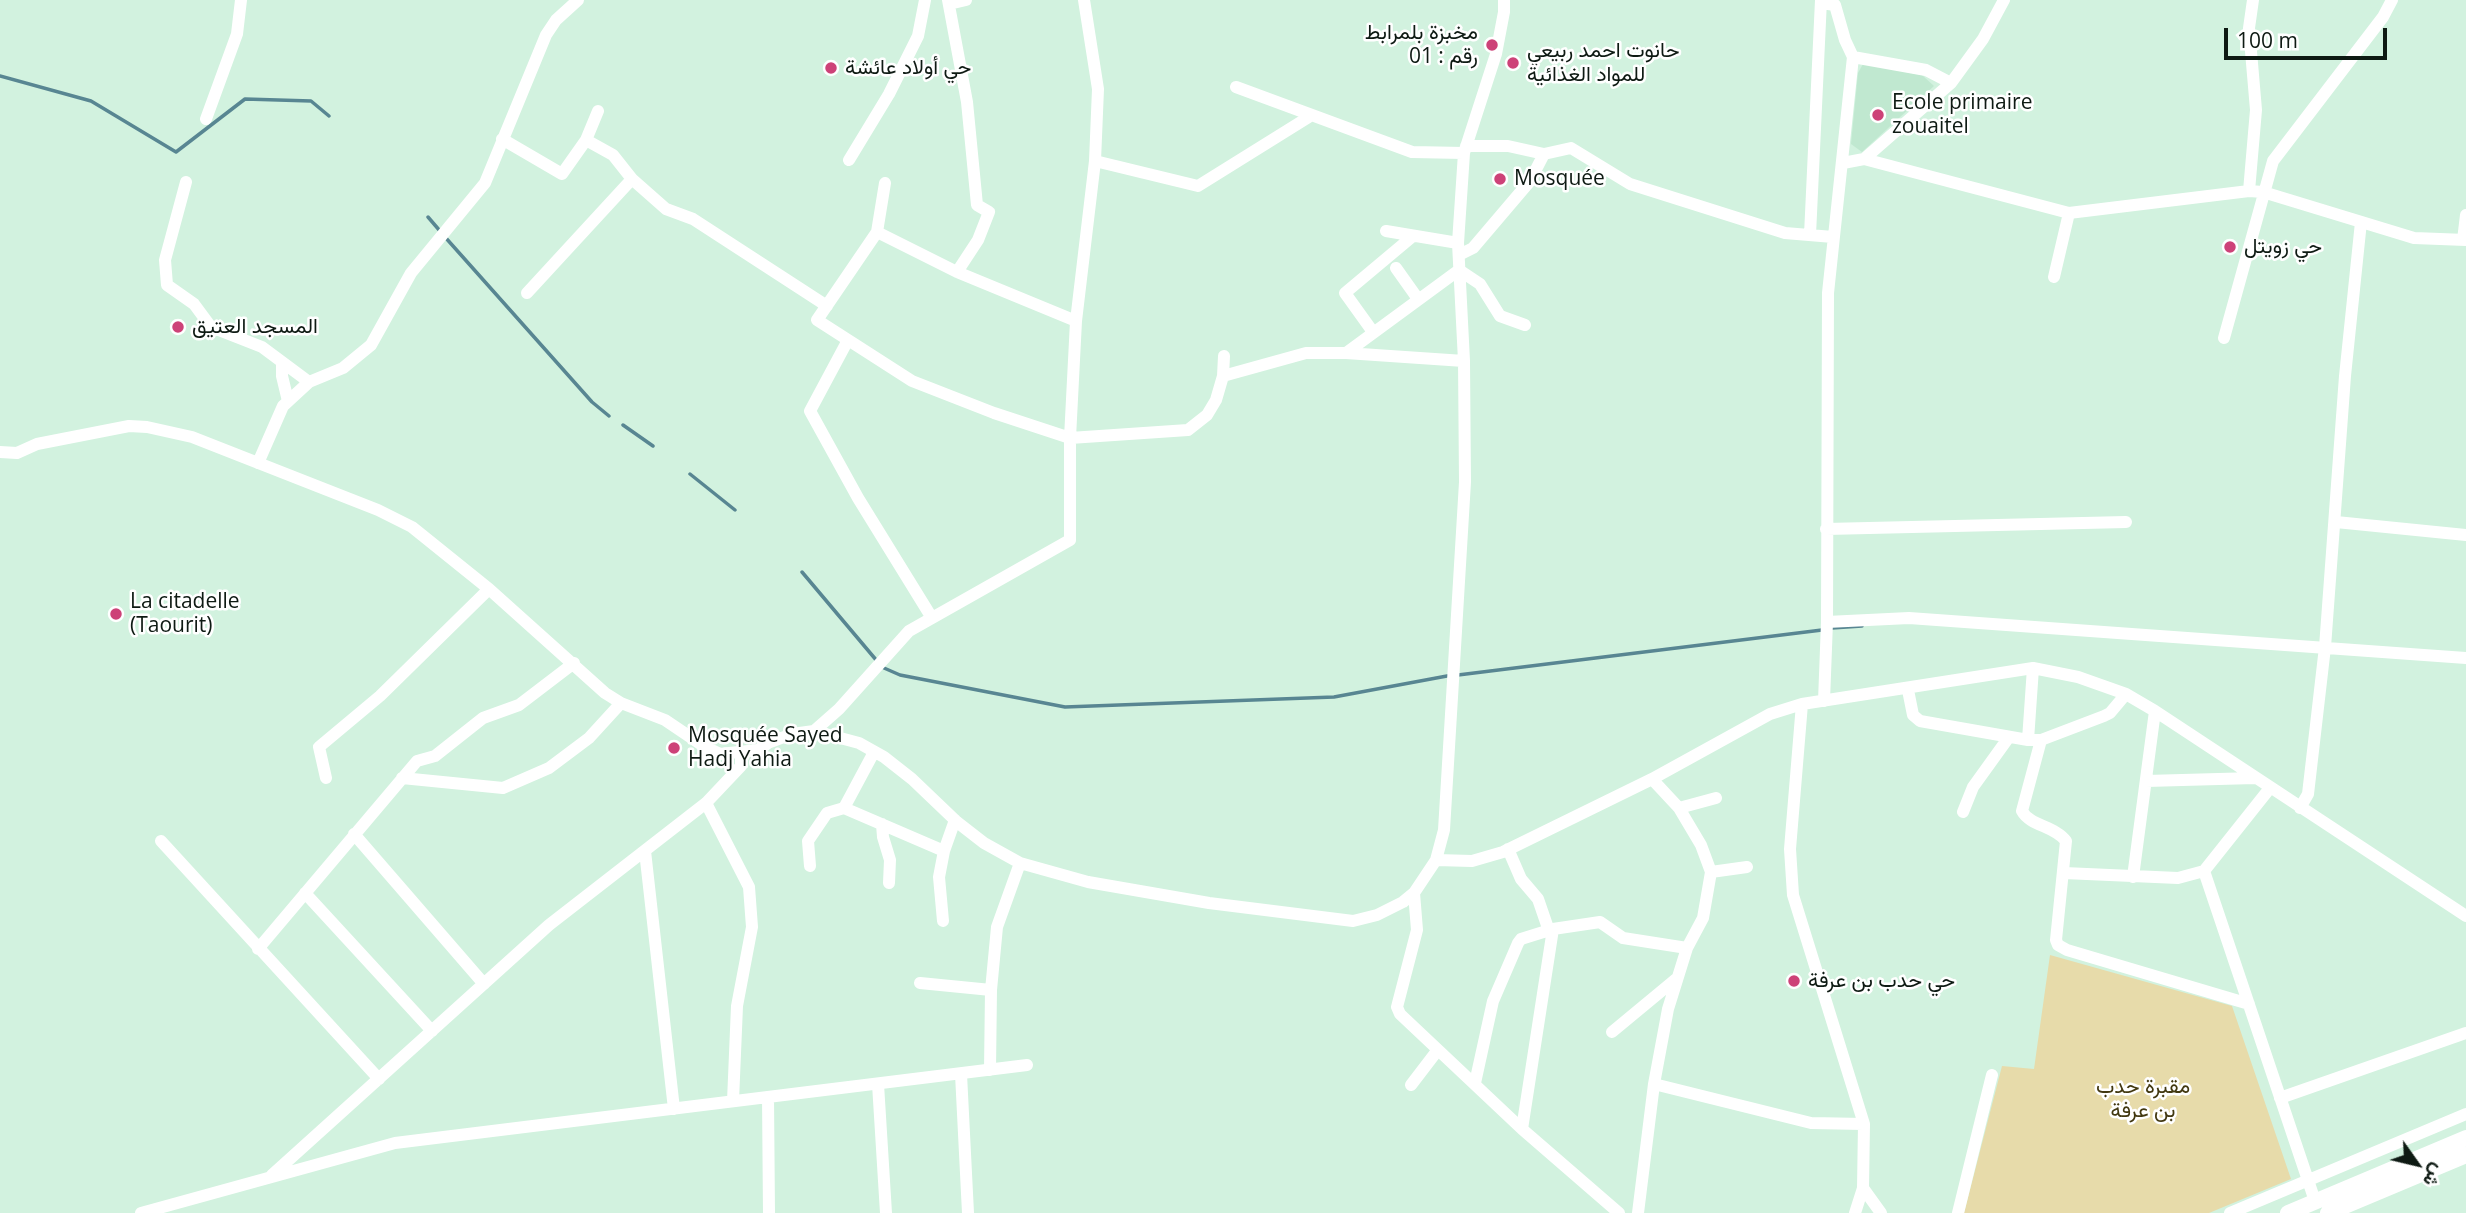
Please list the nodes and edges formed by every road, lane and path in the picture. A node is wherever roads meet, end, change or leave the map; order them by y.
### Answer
1 (241, 0) edge
2 (578, 0) edge
3 (925, 0) edge
4 (966, 0) edge
5 (1084, 0) edge
6 (1504, 0) edge
7 (2004, 0) edge
8 (2253, 0) edge
9 (2392, 0) edge
10 (948, 2) edge
11 (1821, 2) edge
12 (1853, 57) junction
13 (1951, 83) junction
14 (1236, 87) dead end
15 (598, 111) dead end
16 (1312, 115) junction
17 (206, 119) dead end
18 (502, 139) junction
19 (586, 140) junction
20 (1465, 149) junction
21 (1544, 154) junction
22 (1864, 159) junction
23 (849, 160) dead end
24 (1095, 160) junction
25 (1843, 163) junction
26 (632, 179) junction
27 (186, 182) dead end
28 (885, 183) dead end
29 (2249, 191) junction
30 (2263, 192) junction
31 (2069, 213) junction
32 (2466, 215) edge
33 (2361, 222) junction
34 (1386, 231) dead end
35 (877, 232) junction
36 (1810, 235) junction
37 (1413, 236) junction
38 (1833, 237) junction
39 (2465, 240) edge
40 (1458, 249) junction
41 (1396, 268) dead end
42 (1459, 270) junction
43 (957, 272) junction
44 (2054, 277) dead end
45 (527, 293) dead end
46 (1418, 299) junction
47 (827, 306) junction
48 (1076, 321) junction
49 (1525, 325) dead end
50 (1373, 332) junction
51 (2224, 338) dead end
52 (848, 340) junction
53 (1346, 353) junction
54 (1224, 356) dead end
55 (1464, 361) junction
56 (282, 363) junction
57 (1223, 376) junction
58 (309, 383) junction
59 (288, 401) junction
60 (1070, 438) junction
61 (0, 452) edge
62 (258, 463) junction
63 (2126, 522) dead end
64 (2336, 522) junction
65 (1826, 529) junction
66 (2466, 535) edge
67 (489, 589) junction
68 (932, 618) junction
69 (1828, 622) junction
70 (2325, 647) junction
71 (2466, 658) edge
72 (574, 663) junction
73 (2033, 668) junction
74 (1908, 690) junction
75 (2126, 694) junction
76 (1824, 701) junction
77 (621, 703) junction
78 (1802, 704) junction
79 (2155, 711) junction
80 (814, 730) junction
81 (2008, 737) junction
82 (2035, 740) junction
83 (874, 752) junction
84 (741, 754) junction
85 (326, 778) dead end
86 (402, 778) junction
87 (2255, 778) junction
88 (1652, 779) junction
89 (2146, 781) junction
90 (2270, 788) junction
91 (1716, 798) dead end
92 (706, 803) junction
93 (844, 808) junction
94 (1679, 808) junction
95 (2300, 808) junction
96 (1963, 813) dead end
97 (955, 820) junction
98 (882, 824) junction
99 (354, 834) junction
100 (161, 841) dead end
101 (1508, 849) junction
102 (645, 851) junction
103 (944, 851) junction
104 (1436, 860) junction
105 (1020, 863) junction
106 (810, 866) dead end
107 (1747, 867) dead end
108 (2204, 871) junction
109 (1711, 872) junction
110 (2064, 873) junction
111 (2133, 877) junction
112 (889, 883) dead end
113 (1414, 893) junction
114 (304, 894) junction
115 (2466, 916) edge
116 (943, 921) dead end
117 (1551, 930) junction
118 (1687, 948) junction
119 (258, 949) junction
120 (1677, 978) junction
121 (484, 984) junction
122 (920, 984) dead end
123 (991, 990) junction
124 (2249, 1003) junction
125 (432, 1031) junction
126 (1612, 1032) dead end
127 (2466, 1033) edge
128 (1437, 1051) junction
129 (1027, 1065) dead end
130 (990, 1070) junction
131 (961, 1073) junction
132 (1992, 1075) dead end
133 (379, 1079) junction
134 (1475, 1083) junction
135 (877, 1084) junction
136 (1654, 1084) junction
137 (1410, 1085) dead end
138 (768, 1097) junction
139 (2280, 1098) junction
140 (733, 1101) junction
141 (674, 1109) junction
142 (2466, 1114) edge
143 (1864, 1124) junction
144 (1522, 1129) junction
145 (2466, 1138) edge
146 (2466, 1155) edge
147 (269, 1178) junction
148 (2307, 1180) junction
149 (1863, 1188) junction
150 (2315, 1201) junction
151 (141, 1213) edge
152 (769, 1213) edge
153 (886, 1213) edge
154 (968, 1213) edge
155 (1619, 1213) edge
156 (1637, 1213) edge
157 (1855, 1213) edge
158 (1881, 1213) edge
159 (1958, 1213) edge
160 (2230, 1213) edge
161 (2288, 1213) edge
162 (2328, 1213) edge

1 - 17 street
2 - 18 street
3 - 23 street
4 - 10 street
5 - 24 street
6 - 20 street
7 - 13 street
8 - 29 street
9 - 30 street
10 - 43 street
11 - 12 street
11 - 36 street
12 - 13 street
12 - 25 street
13 - 22 street
14 - 16 street
15 - 19 street
16 - 20 street
16 - 24 street
18 - 19 street
18 - 58 street
19 - 26 street
20 - 21 street
20 - 40 street
21 - 36 street
21 - 40 street
22 - 25 street
22 - 31 street
24 - 48 street
25 - 38 street
26 - 45 street
26 - 47 street
27 - 56 street
28 - 35 street
29 - 30 street
29 - 31 street
30 - 33 street
30 - 51 street
31 - 44 street
32 - 39 street
33 - 39 street
33 - 64 street
34 - 37 street
35 - 43 street
35 - 47 street
36 - 38 street
37 - 40 street
37 - 50 street
38 - 65 street
40 - 42 street
41 - 46 street
42 - 46 street
42 - 49 street
42 - 55 street
43 - 48 street
46 - 50 street
47 - 52 street
48 - 60 street
50 - 53 street
52 - 60 street
52 - 68 street
53 - 55 street
53 - 57 street
54 - 57 street
55 - 104 street
56 - 58 street
56 - 59 street
57 - 60 street
58 - 59 street
59 - 62 street
60 - 68 street
61 - 62 street
62 - 67 street
63 - 65 street
64 - 66 street
64 - 70 street
65 - 69 street
67 - 72 street
67 - 85 street
68 - 80 street
69 - 70 street
69 - 76 street
70 - 71 street
70 - 95 street
72 - 77 street
72 - 86 street
73 - 74 street
73 - 75 street
73 - 82 street
74 - 76 street
74 - 81 street
75 - 79 street
75 - 82 street
76 - 78 street
77 - 84 street
77 - 86 street
78 - 88 street
78 - 143 street
79 - 87 street
79 - 89 street
80 - 83 street
80 - 84 street
81 - 82 street
81 - 96 street
82 - 110 street
83 - 93 street
83 - 97 street
84 - 92 street
86 - 99 street
87 - 89 street
87 - 90 street
88 - 94 street
88 - 101 street
89 - 111 street
90 - 95 street
90 - 108 street
91 - 94 street
92 - 102 street
92 - 140 street
93 - 98 street
93 - 106 street
94 - 109 street
95 - 115 street
97 - 103 street
97 - 105 street
98 - 103 street
98 - 112 street
99 - 114 street
99 - 121 street
100 - 119 street
101 - 104 street
101 - 117 street
102 - 121 street
102 - 141 street
103 - 116 street
104 - 113 street
105 - 113 street
105 - 123 street
107 - 109 street
108 - 111 street
108 - 124 street
109 - 118 street
110 - 111 street
110 - 124 street
113 - 128 street
114 - 119 street
114 - 125 street
117 - 118 street
117 - 134 street
117 - 144 street
118 - 120 street
119 - 133 street
120 - 126 street
120 - 136 street
121 - 125 street
122 - 123 street
123 - 130 street
124 - 139 street
125 - 133 street
127 - 139 street
128 - 134 street
128 - 137 street
129 - 130 street
130 - 131 street
131 - 135 street
131 - 154 street
132 - 159 street
133 - 147 street
134 - 144 street
135 - 138 street
135 - 153 street
136 - 143 street
136 - 156 street
138 - 140 street
138 - 152 street
139 - 148 street
140 - 141 street
141 - 147 street
142 - 148 street
143 - 149 street
144 - 155 street
145 - 150 main road
146 - 162 main road
147 - 151 street
148 - 150 street
148 - 160 street
149 - 157 street
149 - 158 street
150 - 161 main road

